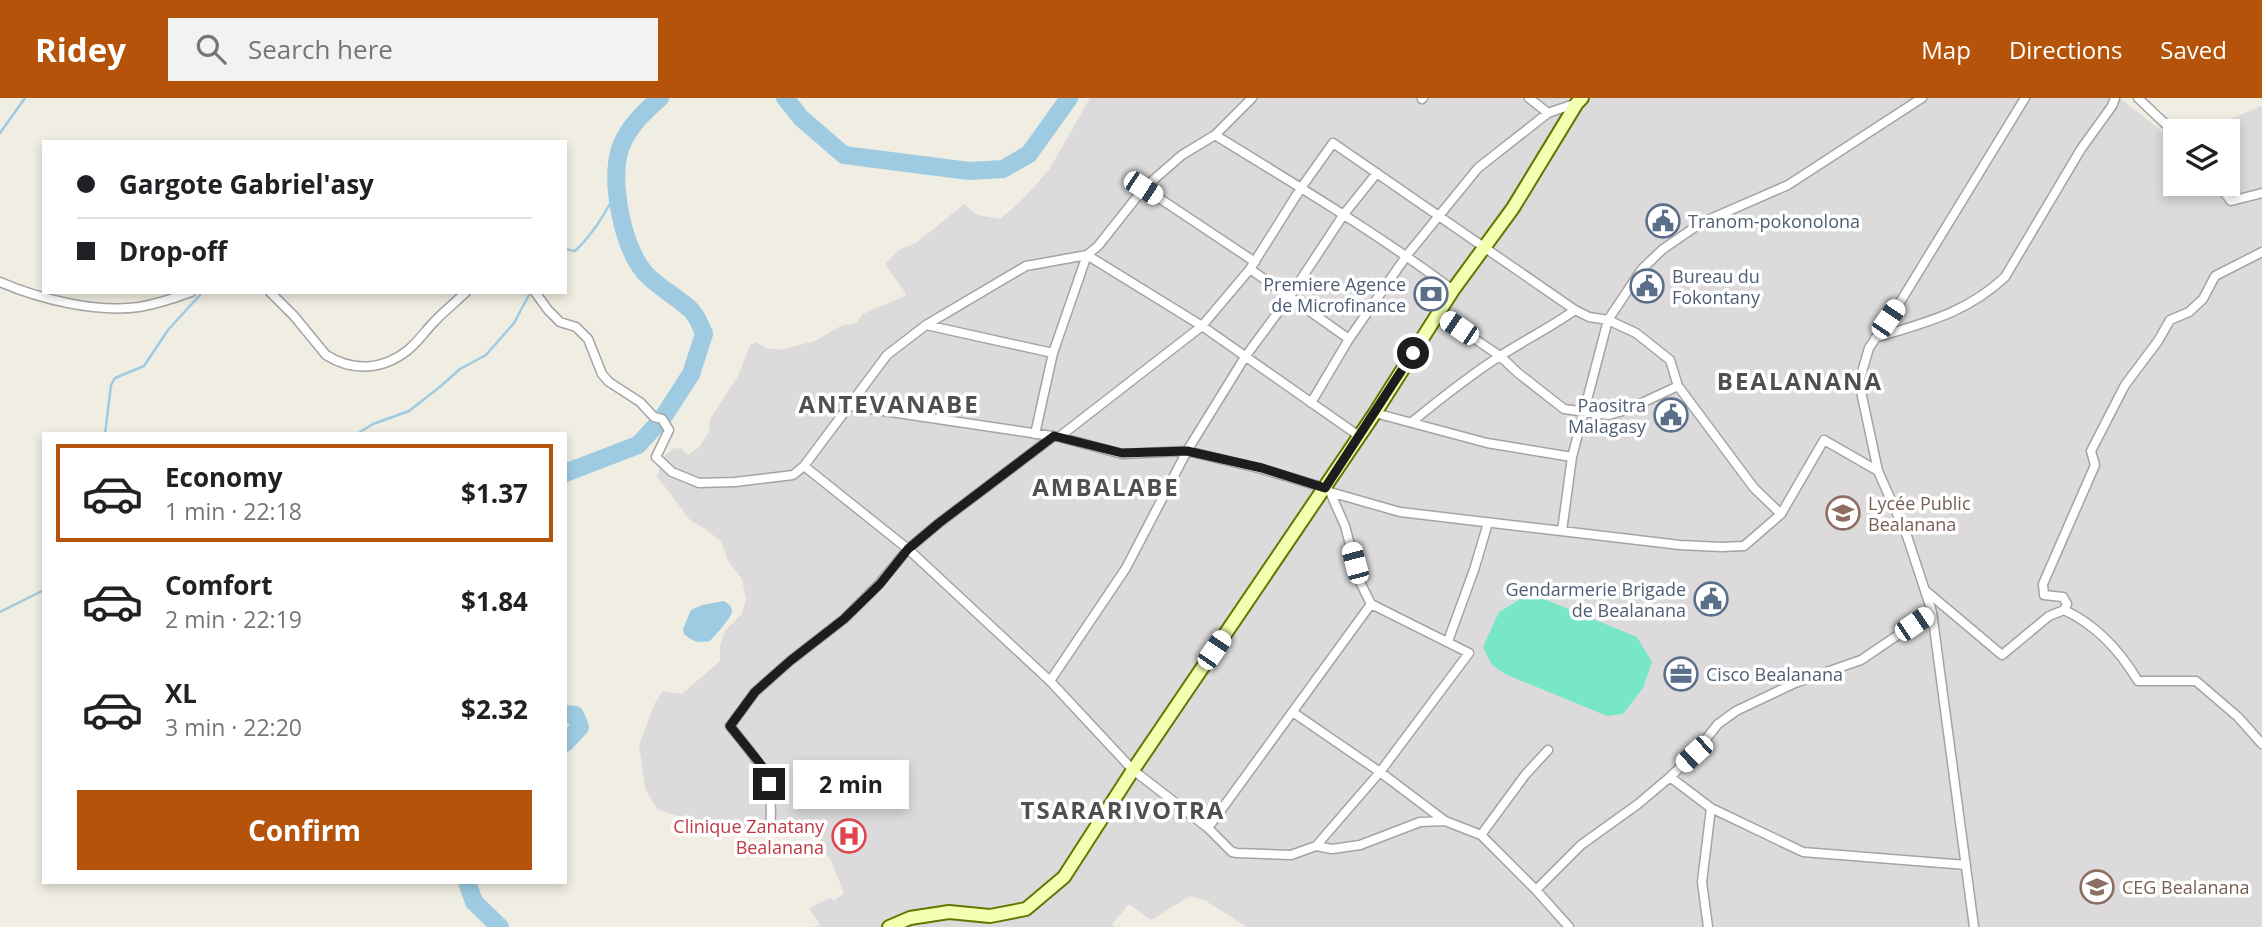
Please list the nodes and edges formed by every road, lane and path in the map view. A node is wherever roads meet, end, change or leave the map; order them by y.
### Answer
1 (1252, 98) edge
2 (1529, 98) edge
3 (1922, 98) edge
4 (2025, 98) edge
5 (2115, 98) edge
6 (2138, 98) edge
7 (1579, 100) edge
8 (1548, 113) junction
9 (2163, 121) edge
10 (1215, 135) junction
11 (1377, 173) junction
12 (1143, 188) junction
13 (1301, 188) junction
14 (2262, 193) edge
15 (2227, 196) edge
16 (1344, 214) junction
17 (1439, 215) junction
18 (1483, 248) junction
19 (2262, 252) edge
20 (1087, 255) junction
21 (1407, 256) junction
22 (1253, 265) junction
23 (0, 282) edge
24 (1453, 290) junction
25 (184, 294) edge
26 (272, 294) edge
27 (465, 294) edge
28 (536, 294) edge
29 (1290, 296) junction
30 (1575, 310) junction
31 (1438, 314) junction
32 (1608, 320) junction
33 (926, 325) junction
34 (1202, 326) junction
35 (1875, 338) junction
36 (1349, 339) junction
37 (1053, 353) junction
38 (1500, 356) junction
39 (1245, 357) junction
40 (1678, 386) junction
41 (1311, 403) junction
42 (850, 406) junction
43 (1584, 412) junction
44 (1375, 413) junction
45 (1412, 422) junction
46 (1035, 434) junction
47 (1056, 436) junction
48 (1359, 436) junction
49 (1187, 451) junction
50 (1572, 457) junction
51 (804, 466) junction
52 (1878, 471) junction
53 (1327, 490) junction
54 (1781, 514) junction
55 (1488, 523) junction
56 (1562, 531) junction
57 (908, 549) junction
58 (1923, 589) junction
59 (1371, 604) junction
60 (2064, 610) junction
61 (1932, 612) junction
62 (1448, 641) junction
63 (1050, 681) junction
64 (1294, 713) junction
65 (2262, 744) edge
66 (1548, 750) dead end
67 (1133, 769) junction
68 (1380, 772) junction
69 (1670, 777) junction
70 (1711, 808) junction
71 (1445, 821) junction
72 (1209, 828) junction
73 (770, 829) dead end
74 (1481, 835) junction
75 (1316, 846) junction
76 (1966, 864) junction
77 (1536, 890) junction
78 (889, 927) edge
79 (1569, 927) edge
80 (1708, 927) edge
81 (1974, 927) edge

1 - 10 street
2 - 8 street
3 - 32 street
4 - 35 street
5 - 35 street
6 - 9 street
7 - 8 street
7 - 18 street
8 - 17 street
10 - 12 street
10 - 13 street
11 - 13 street
11 - 16 street
11 - 17 street
12 - 20 street
12 - 22 street
13 - 16 street
13 - 22 street
14 - 15 street
16 - 21 street
16 - 29 street
17 - 18 street
17 - 21 street
18 - 24 street
18 - 30 street
19 - 60 street
20 - 33 street
20 - 34 street
20 - 37 street
21 - 24 street
21 - 36 street
22 - 29 street
22 - 34 street
23 - 25 street
24 - 31 street
26 - 27 street
28 - 51 street
29 - 36 street
29 - 39 street
30 - 32 street
30 - 38 street
31 - 38 street
31 - 44 street
32 - 40 street
32 - 43 street
33 - 37 street
33 - 42 street
34 - 39 street
34 - 47 street
35 - 52 street
36 - 41 street
37 - 46 street
38 - 43 street
38 - 45 street
39 - 41 street
39 - 49 street
40 - 43 street
40 - 54 street
41 - 48 street
42 - 46 street
42 - 51 street
43 - 50 street
44 - 45 street
44 - 48 street
45 - 50 street
46 - 47 street
47 - 49 street
47 - 57 street
48 - 53 street
49 - 53 street
49 - 63 street
50 - 56 street
51 - 57 street
52 - 54 street
52 - 58 street
53 - 55 street
53 - 59 street
53 - 67 street
54 - 56 street
55 - 56 street
55 - 62 street
57 - 63 street
57 - 73 street
58 - 60 street
58 - 61 street
59 - 62 street
59 - 64 street
60 - 65 street
61 - 69 street
61 - 76 street
62 - 68 street
63 - 67 street
64 - 68 street
64 - 72 street
66 - 74 street
67 - 72 street
67 - 78 street
68 - 71 street
68 - 75 street
69 - 70 street
69 - 77 street
70 - 76 street
70 - 80 street
71 - 74 street
71 - 75 street
72 - 75 street
74 - 77 street
76 - 81 street
77 - 79 street

